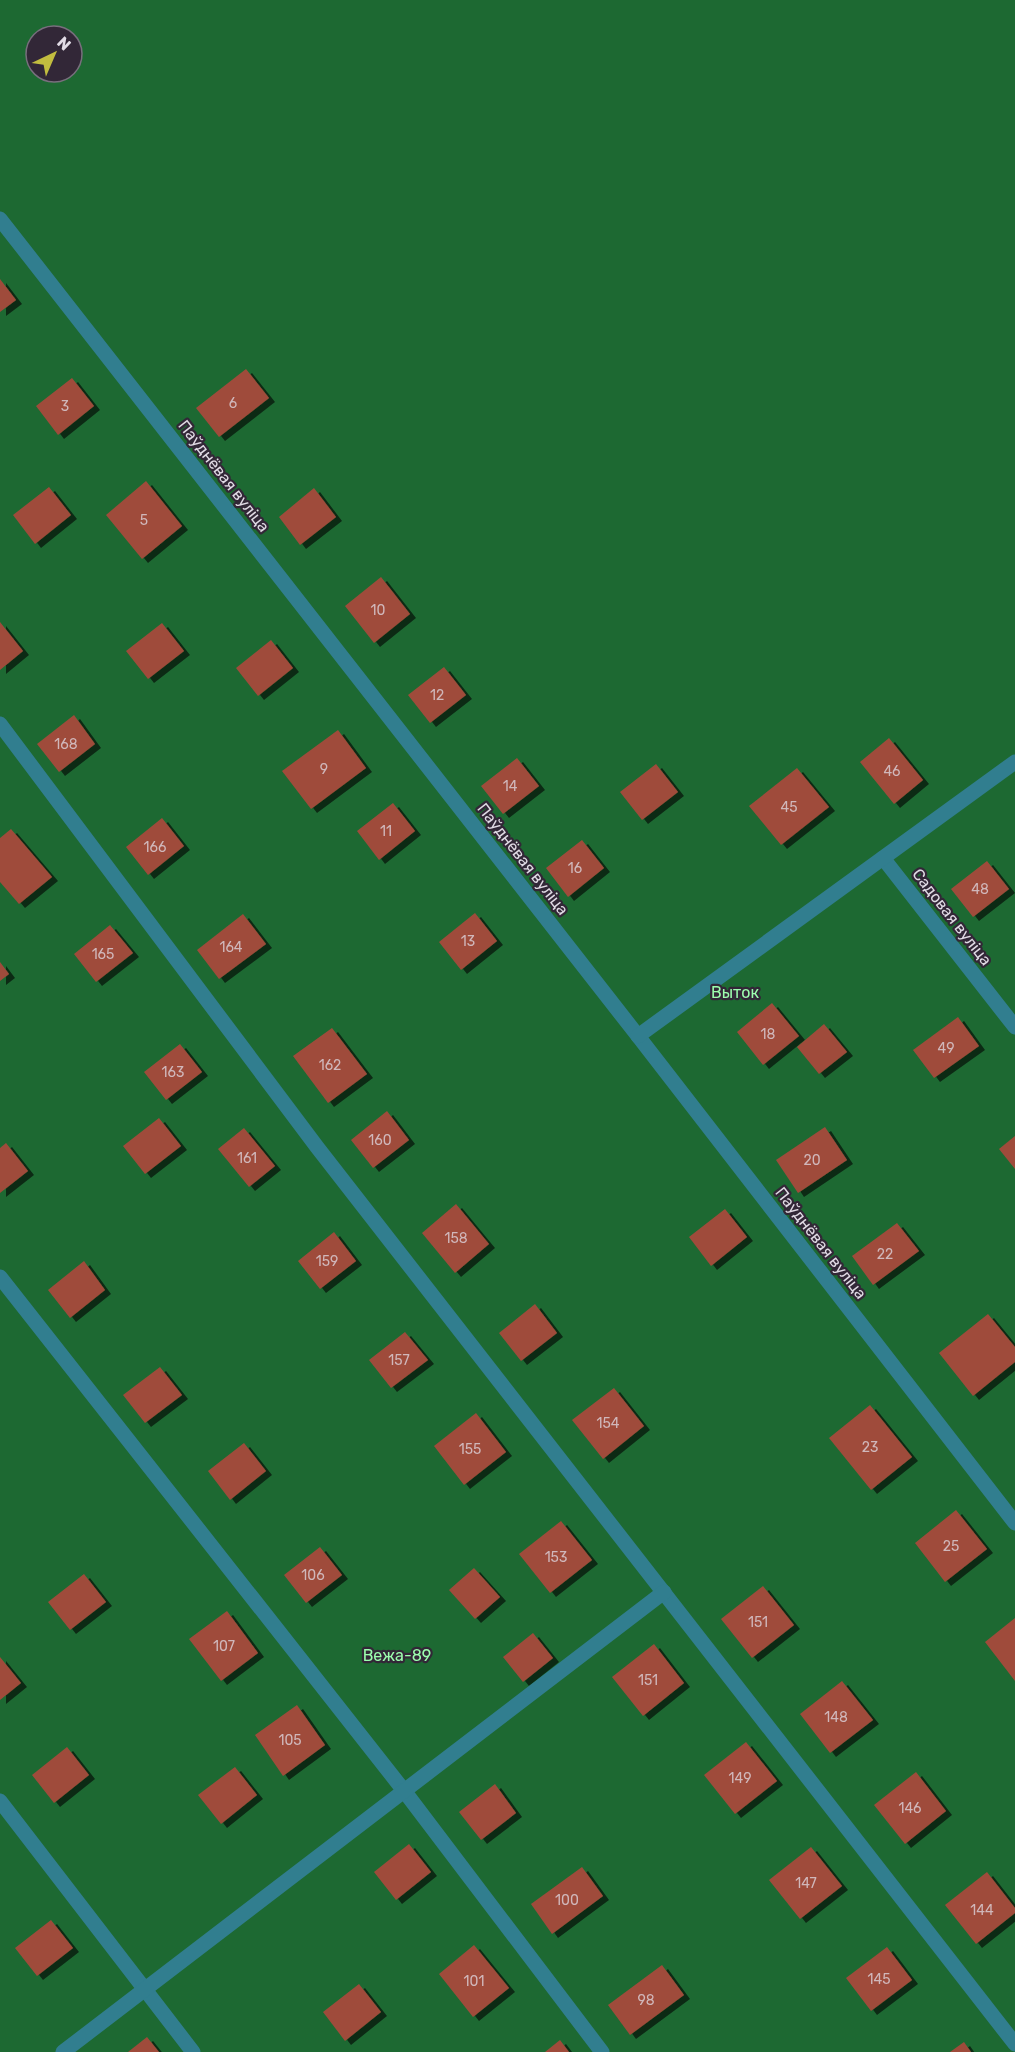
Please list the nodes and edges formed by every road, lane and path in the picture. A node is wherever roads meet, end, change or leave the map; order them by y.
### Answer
1 (0, 219) edge
2 (0, 724) edge
3 (1015, 762) edge
4 (883, 858) junction
5 (1015, 1027) edge
6 (639, 1036) junction
7 (0, 1277) edge
8 (1015, 1523) edge
9 (664, 1592) junction
10 (405, 1792) junction
11 (0, 1801) edge
12 (145, 1989) junction
13 (1015, 2044) edge
14 (63, 2052) edge
15 (193, 2052) edge
16 (602, 2052) edge

1 - 6 street, Паўднёвая вуліца
2 - 9 street
3 - 4 street
4 - 5 street, Садовая вуліца
4 - 6 street
6 - 8 street, Паўднёвая вуліца
7 - 10 street
9 - 10 street
9 - 13 street
10 - 12 street
10 - 16 street
11 - 12 street
12 - 14 street
12 - 15 street

